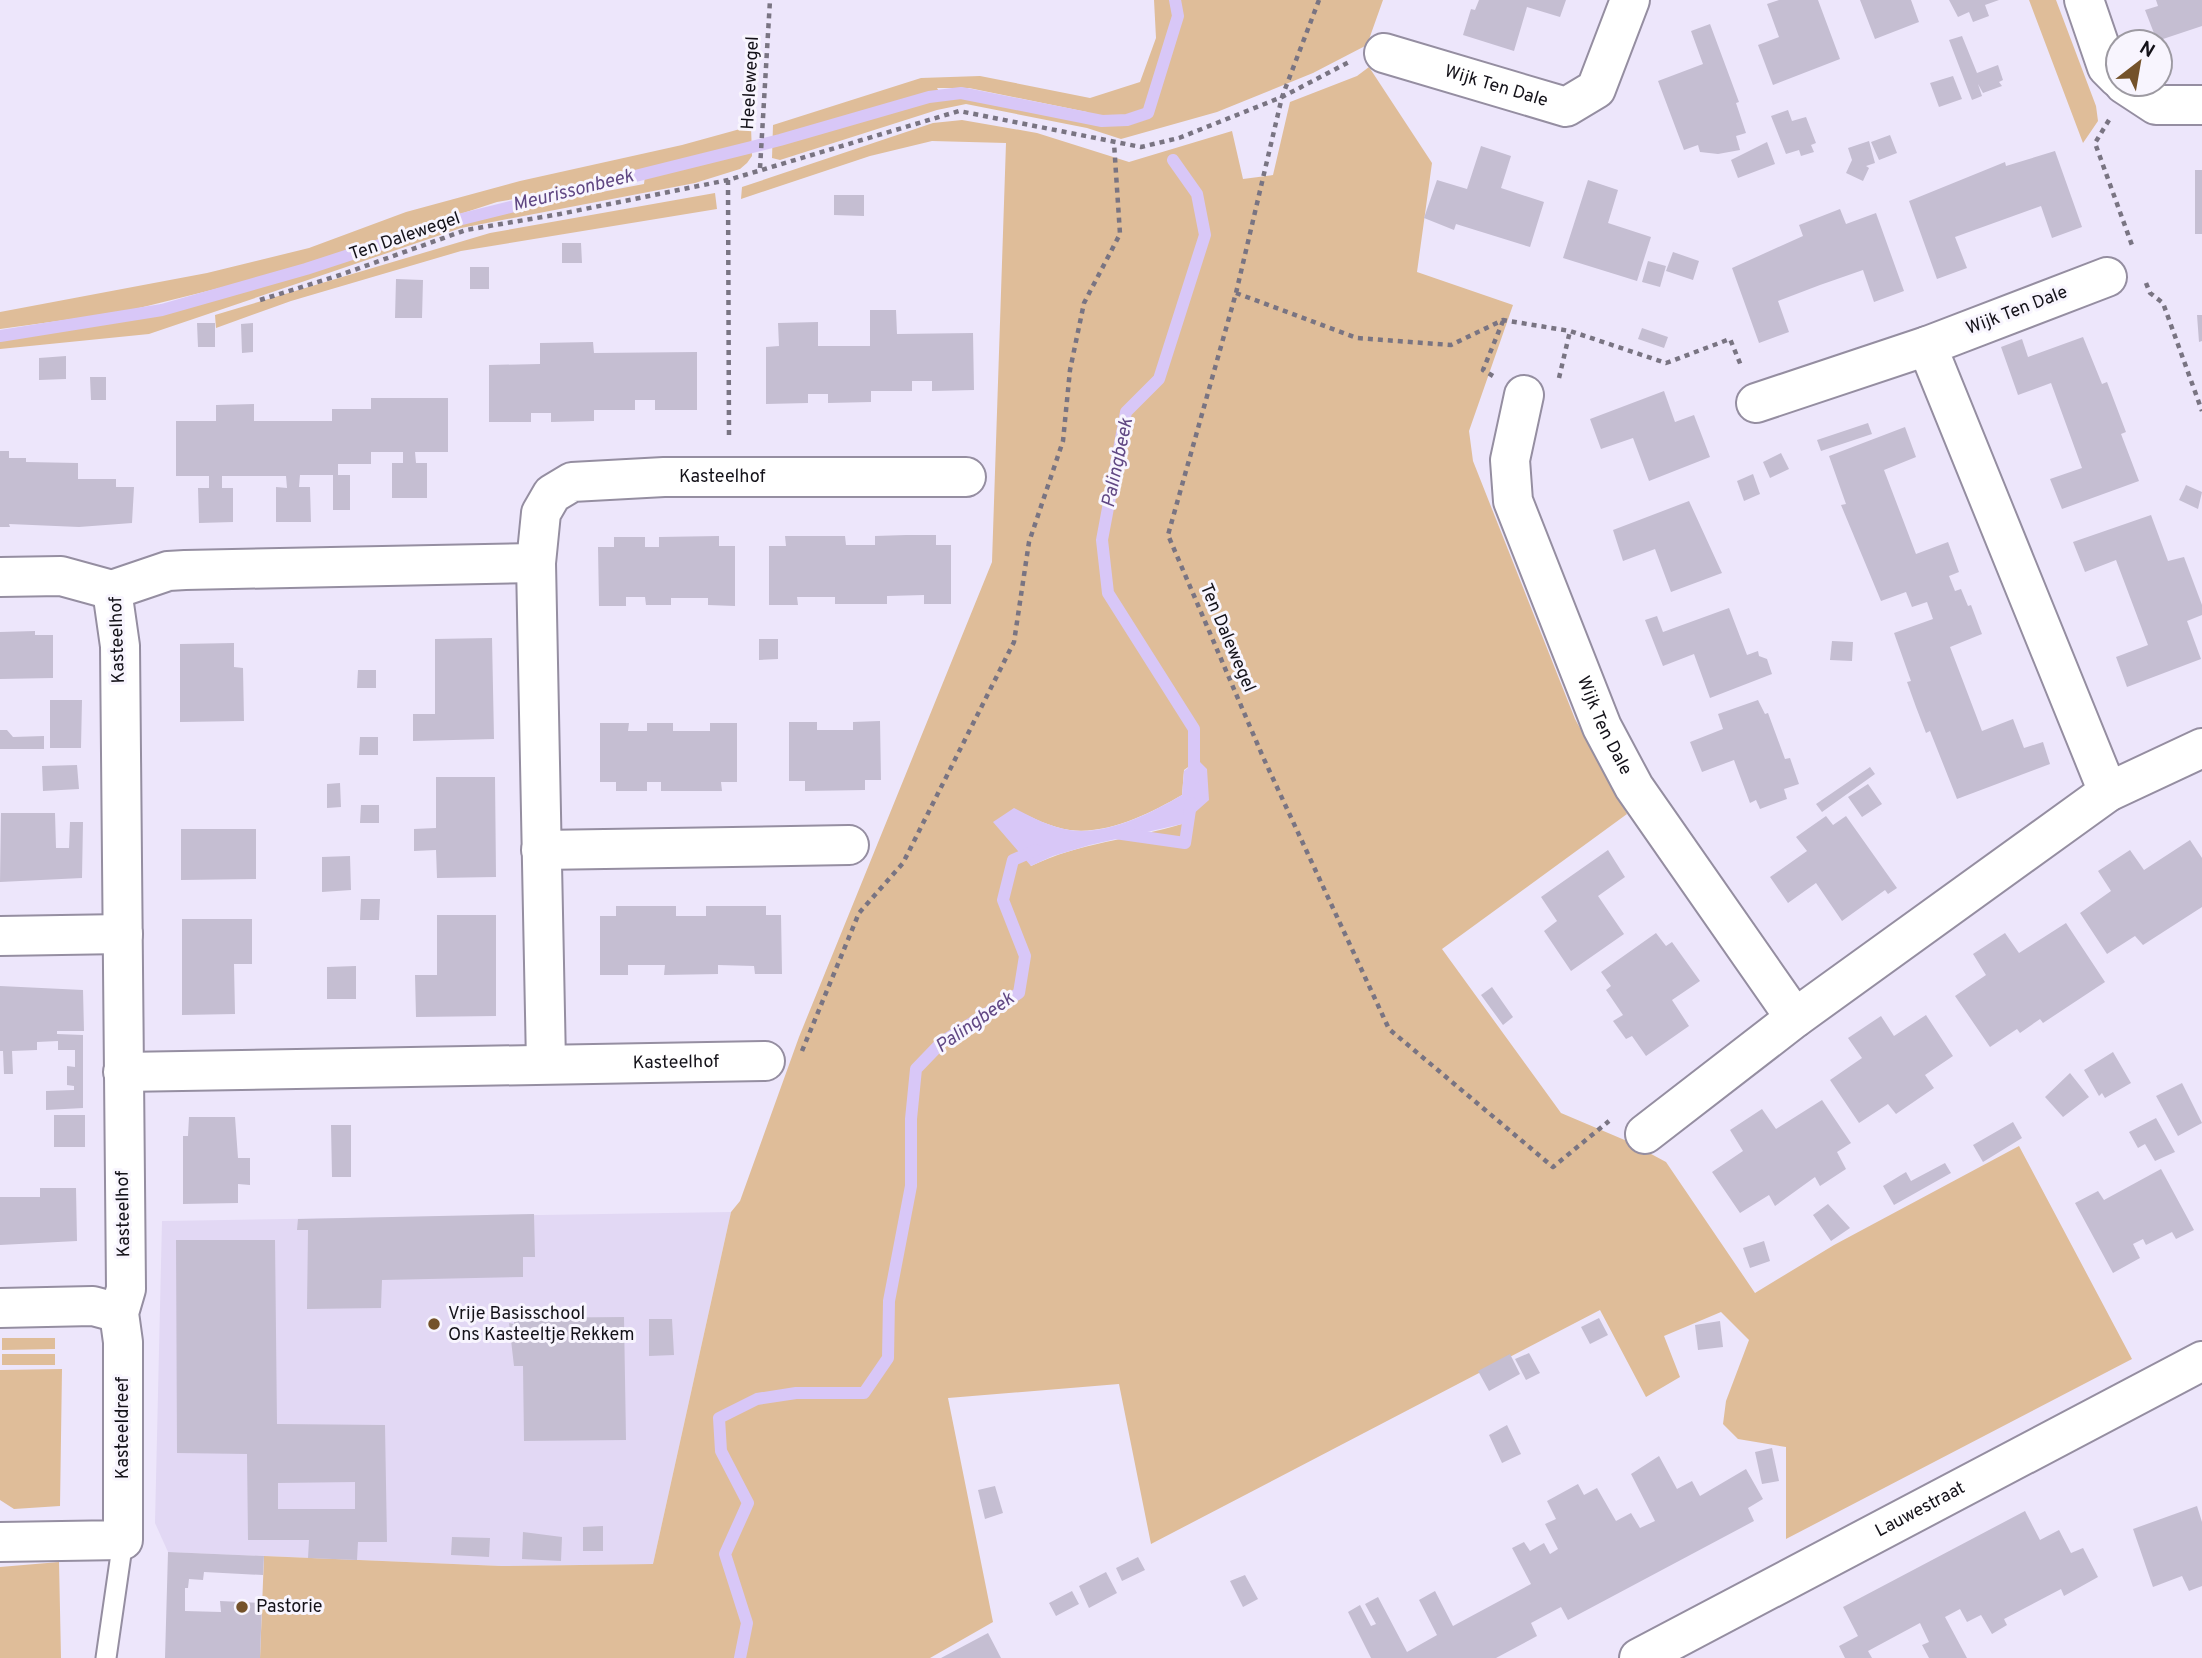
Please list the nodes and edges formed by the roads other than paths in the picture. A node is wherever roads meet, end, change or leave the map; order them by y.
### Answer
1 (1630, 0) edge
2 (2084, 0) edge
3 (1384, 53) road end
4 (2104, 58) edge
5 (2146, 98) edge
6 (2202, 105) edge
7 (2124, 274) road end
8 (1927, 346) junction
9 (1541, 387) road end
10 (1756, 403) road end
11 (967, 477) dead end
12 (536, 564) junction
13 (0, 577) edge
14 (112, 590) junction
15 (2202, 748) edge
16 (2108, 792) junction
17 (849, 845) dead end
18 (541, 850) junction
19 (123, 934) junction
20 (0, 936) edge
21 (1795, 1018) junction
22 (782, 1061) road end
23 (546, 1063) junction
24 (123, 1072) junction
25 (1645, 1134) road end
26 (0, 1308) edge
27 (119, 1312) junction
28 (2202, 1361) edge
29 (123, 1540) junction
30 (0, 1542) edge
31 (106, 1658) edge
32 (1639, 1658) edge

1 - 3 street, Wijk Ten Dale
2 - 4 street
5 - 6 street
7 - 8 street, Wijk Ten Dale
8 - 10 street, Wijk Ten Dale
8 - 16 street
9 - 21 street, Wijk Ten Dale
11 - 12 street, Kasteelhof
12 - 14 street, Kasteelhof
12 - 18 street, Kasteelhof
13 - 14 street
14 - 19 street, Kasteelhof
15 - 16 street
16 - 21 street
17 - 18 street
18 - 23 street, Kasteelhof
19 - 20 street
19 - 24 street, Kasteelhof
21 - 25 street
22 - 23 street, Kasteelhof
23 - 24 street, Kasteelhof
24 - 27 street, Kasteelhof
26 - 27 street
27 - 29 street, Kasteeldreef
28 - 32 street, Lauwestraat
29 - 30 street
29 - 31 lane

